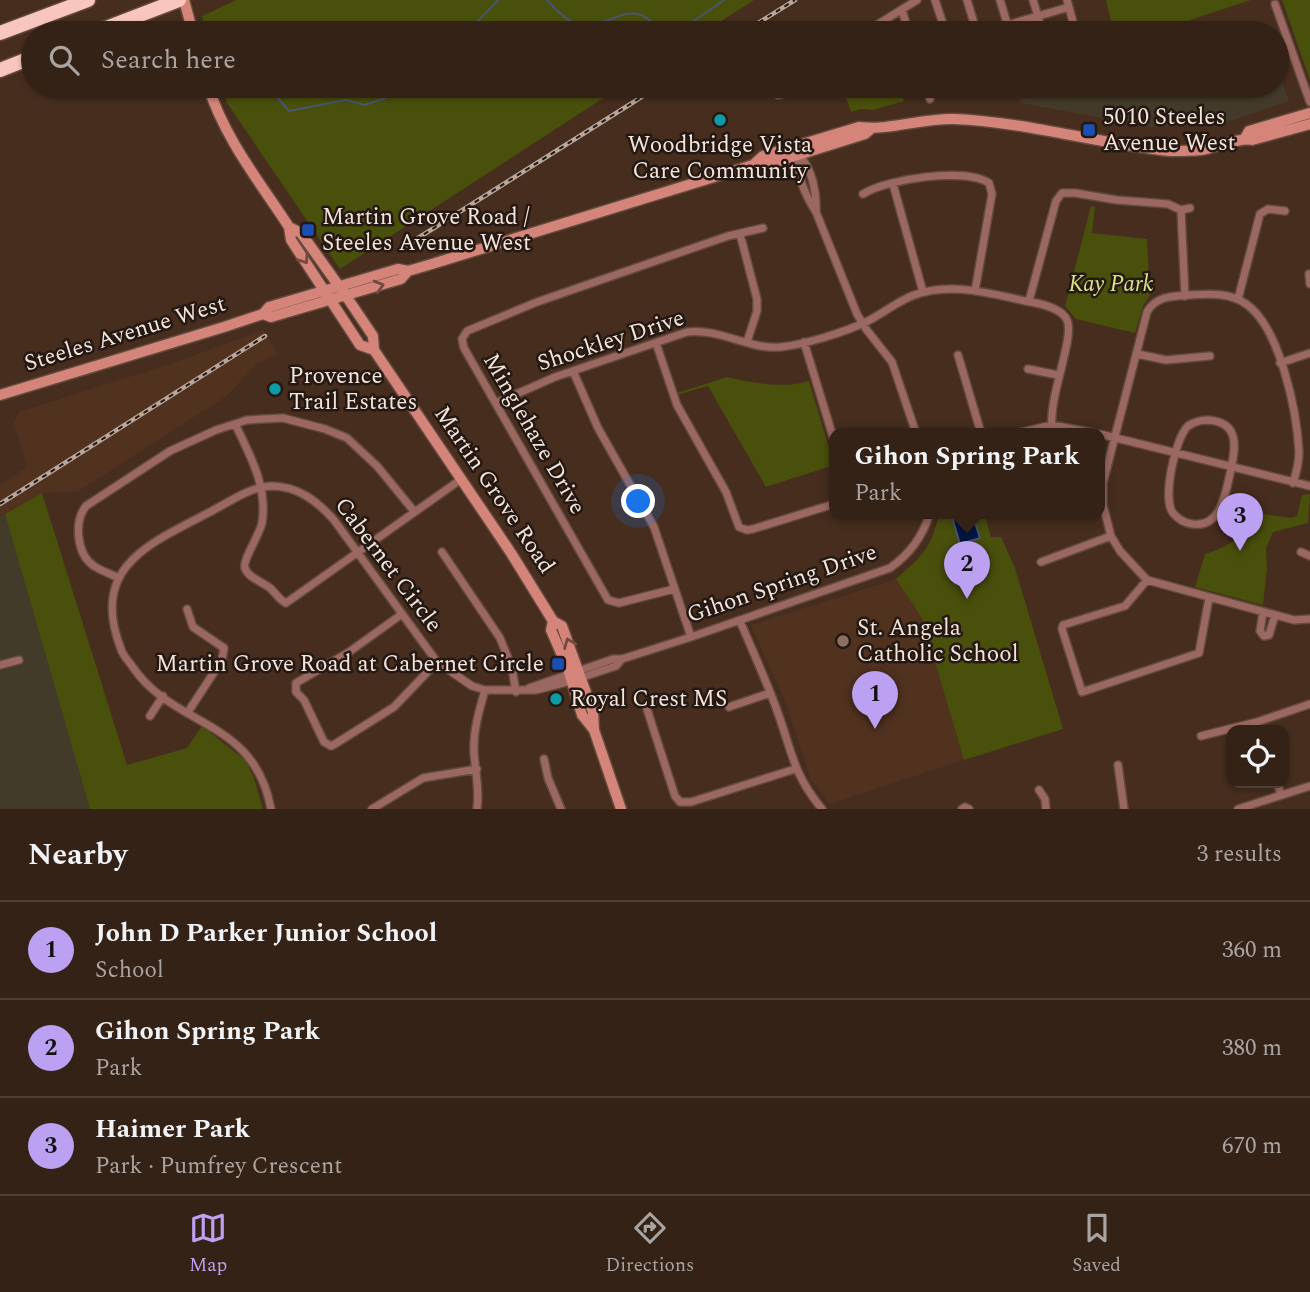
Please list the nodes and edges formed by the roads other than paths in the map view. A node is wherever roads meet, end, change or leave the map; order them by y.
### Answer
1 (88, 0) edge
2 (182, 0) edge
3 (918, 0) edge
4 (935, 0) edge
5 (967, 0) edge
6 (1000, 0) edge
7 (1033, 0) edge
8 (1068, 3) edge
9 (1275, 4) dead end
10 (902, 10) junction
11 (1038, 16) junction
12 (32, 21) edge
13 (125, 21) edge
14 (189, 21) edge
15 (887, 21) edge
16 (905, 21) edge
17 (942, 21) edge
18 (975, 21) edge
19 (1007, 21) edge
20 (1027, 21) edge
21 (1039, 21) edge
22 (1073, 21) edge
23 (1281, 21) edge
24 (21, 25) edge
25 (0, 33) edge
26 (1289, 43) edge
27 (21, 62) edge
28 (0, 70) edge
29 (212, 98) edge
30 (1310, 102) edge
31 (1310, 113) edge
32 (1310, 124) edge
33 (1245, 138) junction
34 (797, 150) junction
35 (893, 184) junction
36 (863, 194) dead end
37 (1190, 208) dead end
38 (1181, 210) junction
39 (1285, 211) dead end
40 (289, 227) junction
41 (763, 228) dead end
42 (740, 234) junction
43 (408, 271) junction
44 (1308, 274) edge
45 (1310, 284) edge
46 (339, 286) junction
47 (975, 291) junction
48 (923, 292) junction
49 (327, 295) junction
50 (346, 296) junction
51 (1185, 296) junction
52 (1238, 299) junction
53 (1029, 301) junction
54 (862, 323) junction
55 (747, 342) junction
56 (804, 342) junction
57 (656, 343) junction
58 (374, 350) junction
59 (1310, 353) edge
60 (1137, 354) junction
61 (958, 355) dead end
62 (1210, 356) dead end
63 (1280, 363) junction
64 (1028, 369) dead end
65 (573, 371) junction
66 (1058, 375) junction
67 (0, 395) edge
68 (496, 404) junction
69 (235, 425) junction
70 (1052, 425) junction
71 (830, 428) edge
72 (914, 428) edge
73 (980, 428) edge
74 (1039, 428) edge
75 (1068, 428) edge
76 (1105, 435) edge
77 (1114, 438) junction
78 (1176, 454) junction
79 (1231, 468) junction
80 (1105, 475) edge
81 (460, 480) junction
82 (1293, 483) junction
83 (1310, 486) edge
84 (260, 488) junction
85 (829, 506) edge
86 (413, 510) junction
87 (928, 519) edge
88 (1105, 519) edge
89 (1111, 536) junction
90 (357, 551) junction
91 (442, 552) dead end
92 (1301, 552) dead end
93 (1310, 556) edge
94 (1041, 562) dead end
95 (119, 578) junction
96 (1147, 580) junction
97 (674, 589) junction
98 (1209, 598) junction
99 (187, 609) dead end
100 (1263, 612) junction
101 (402, 614) junction
102 (1275, 615) junction
103 (1310, 619) edge
104 (740, 621) junction
105 (691, 637) junction
106 (19, 660) dead end
107 (437, 662) junction
108 (0, 665) edge
109 (575, 675) junction
110 (485, 691) junction
111 (516, 692) junction
112 (770, 693) junction
113 (163, 696) junction
114 (1310, 704) edge
115 (646, 706) dead end
116 (729, 707) dead end
117 (188, 712) junction
118 (150, 716) dead end
119 (1260, 725) edge
120 (1226, 732) edge
121 (1201, 736) dead end
122 (544, 758) dead end
123 (1118, 765) dead end
124 (477, 769) junction
125 (795, 769) junction
126 (1310, 786) edge
127 (1279, 788) edge
128 (1039, 790) dead end
129 (1281, 794) junction
130 (271, 809) edge
131 (372, 809) edge
132 (477, 809) edge
133 (561, 809) edge
134 (621, 809) edge
135 (822, 809) edge
136 (962, 809) edge
137 (969, 809) edge
138 (1046, 809) edge
139 (1124, 809) edge
140 (1238, 809) edge

1 - 12 highway
2 - 13 highway
2 - 14 main road
3 - 10 street
4 - 17 street
5 - 18 street
6 - 19 street
7 - 11 street
8 - 11 street
8 - 22 street
9 - 23 street
10 - 15 street
10 - 16 street
11 - 20 street
11 - 21 street
24 - 25 highway
26 - 30 street
27 - 28 highway
29 - 40 main road, Martin Grove Road
31 - 33 main road, Steeles Avenue West
32 - 33 main road, Steeles Avenue West
33 - 34 main road, Steeles Avenue West
34 - 43 main road, Steeles Avenue West
34 - 54 street
35 - 36 street
35 - 47 street
35 - 48 street
37 - 38 street
38 - 51 street
38 - 53 street
39 - 52 street
40 - 46 main road, Martin Grove Road
40 -> 49 main road, Martin Grove Road
41 - 42 street, Minglehaze Drive
42 - 55 street
42 - 68 street, Minglehaze Drive
43 - 46 main road, Steeles Avenue West
50 -> 43 main road, Steeles Avenue West
44 - 45 street
46 - 49 main road, Steeles Avenue West
46 - 50 main road, Martin Grove Road
47 - 48 street, Shockley Drive
47 - 53 street, Shockley Drive
48 - 54 street, Shockley Drive
49 - 50 main road, Steeles Avenue West
49 - 58 main road, Martin Grove Road
49 - 67 main road, Steeles Avenue West
50 - 58 main road, Martin Grove Road
51 - 52 street
51 - 60 street
52 - 63 street
53 - 66 street, Shockley Drive
54 - 56 street, Shockley Drive
54 - 72 street
55 - 56 street, Shockley Drive
55 - 57 street, Shockley Drive
56 - 71 street
57 - 65 street, Shockley Drive
57 - 85 street
58 - 81 main road, Martin Grove Road
59 - 63 street
60 - 62 street
60 - 77 street
61 - 73 street
63 - 82 street
64 - 66 street
65 - 68 street, Shockley Drive
65 - 97 street
66 - 70 street
68 - 97 street, Minglehaze Drive
69 - 84 street
69 - 86 street
69 - 95 street
70 - 74 street
70 - 75 street
76 - 77 street
77 - 78 street
77 - 80 street
78 - 79 street
78 - 79 street
78 - 79 street
79 - 82 street
81 - 86 street
81 - 109 main road, Martin Grove Road
82 - 83 street
84 - 90 street, Cabernet Circle
84 - 90 street
84 - 95 street, Cabernet Circle
86 - 90 street
87 - 104 street, Gihon Spring Drive
88 - 89 street
89 - 94 street
89 - 96 street
90 - 101 street, Cabernet Circle
91 - 111 street
92 - 93 street
95 - 113 street, Cabernet Circle
96 - 98 street
96 - 98 street
97 - 105 street
98 - 100 street
99 - 117 street
100 - 102 street
100 - 102 street
101 - 107 street, Cabernet Circle
101 - 107 street
102 - 103 street
104 - 105 street, Gihon Spring Drive
104 - 112 street
105 - 109 street, Gihon Spring Drive
106 - 108 street
107 - 110 street, Cabernet Circle
109 - 111 street, Cabernet Circle
109 - 134 main road, Martin Grove Road
110 - 111 street, Cabernet Circle
110 - 124 street
112 - 116 street
112 - 125 street
113 - 117 street, Cabernet Circle
113 - 118 street
114 - 119 street
115 - 125 street
117 - 130 street, Cabernet Circle
120 - 121 street
122 - 133 street
123 - 139 street
124 - 131 street
124 - 132 street
125 - 135 street
126 - 129 street
127 - 129 street
128 - 138 street
129 - 140 street
136 - 137 street

